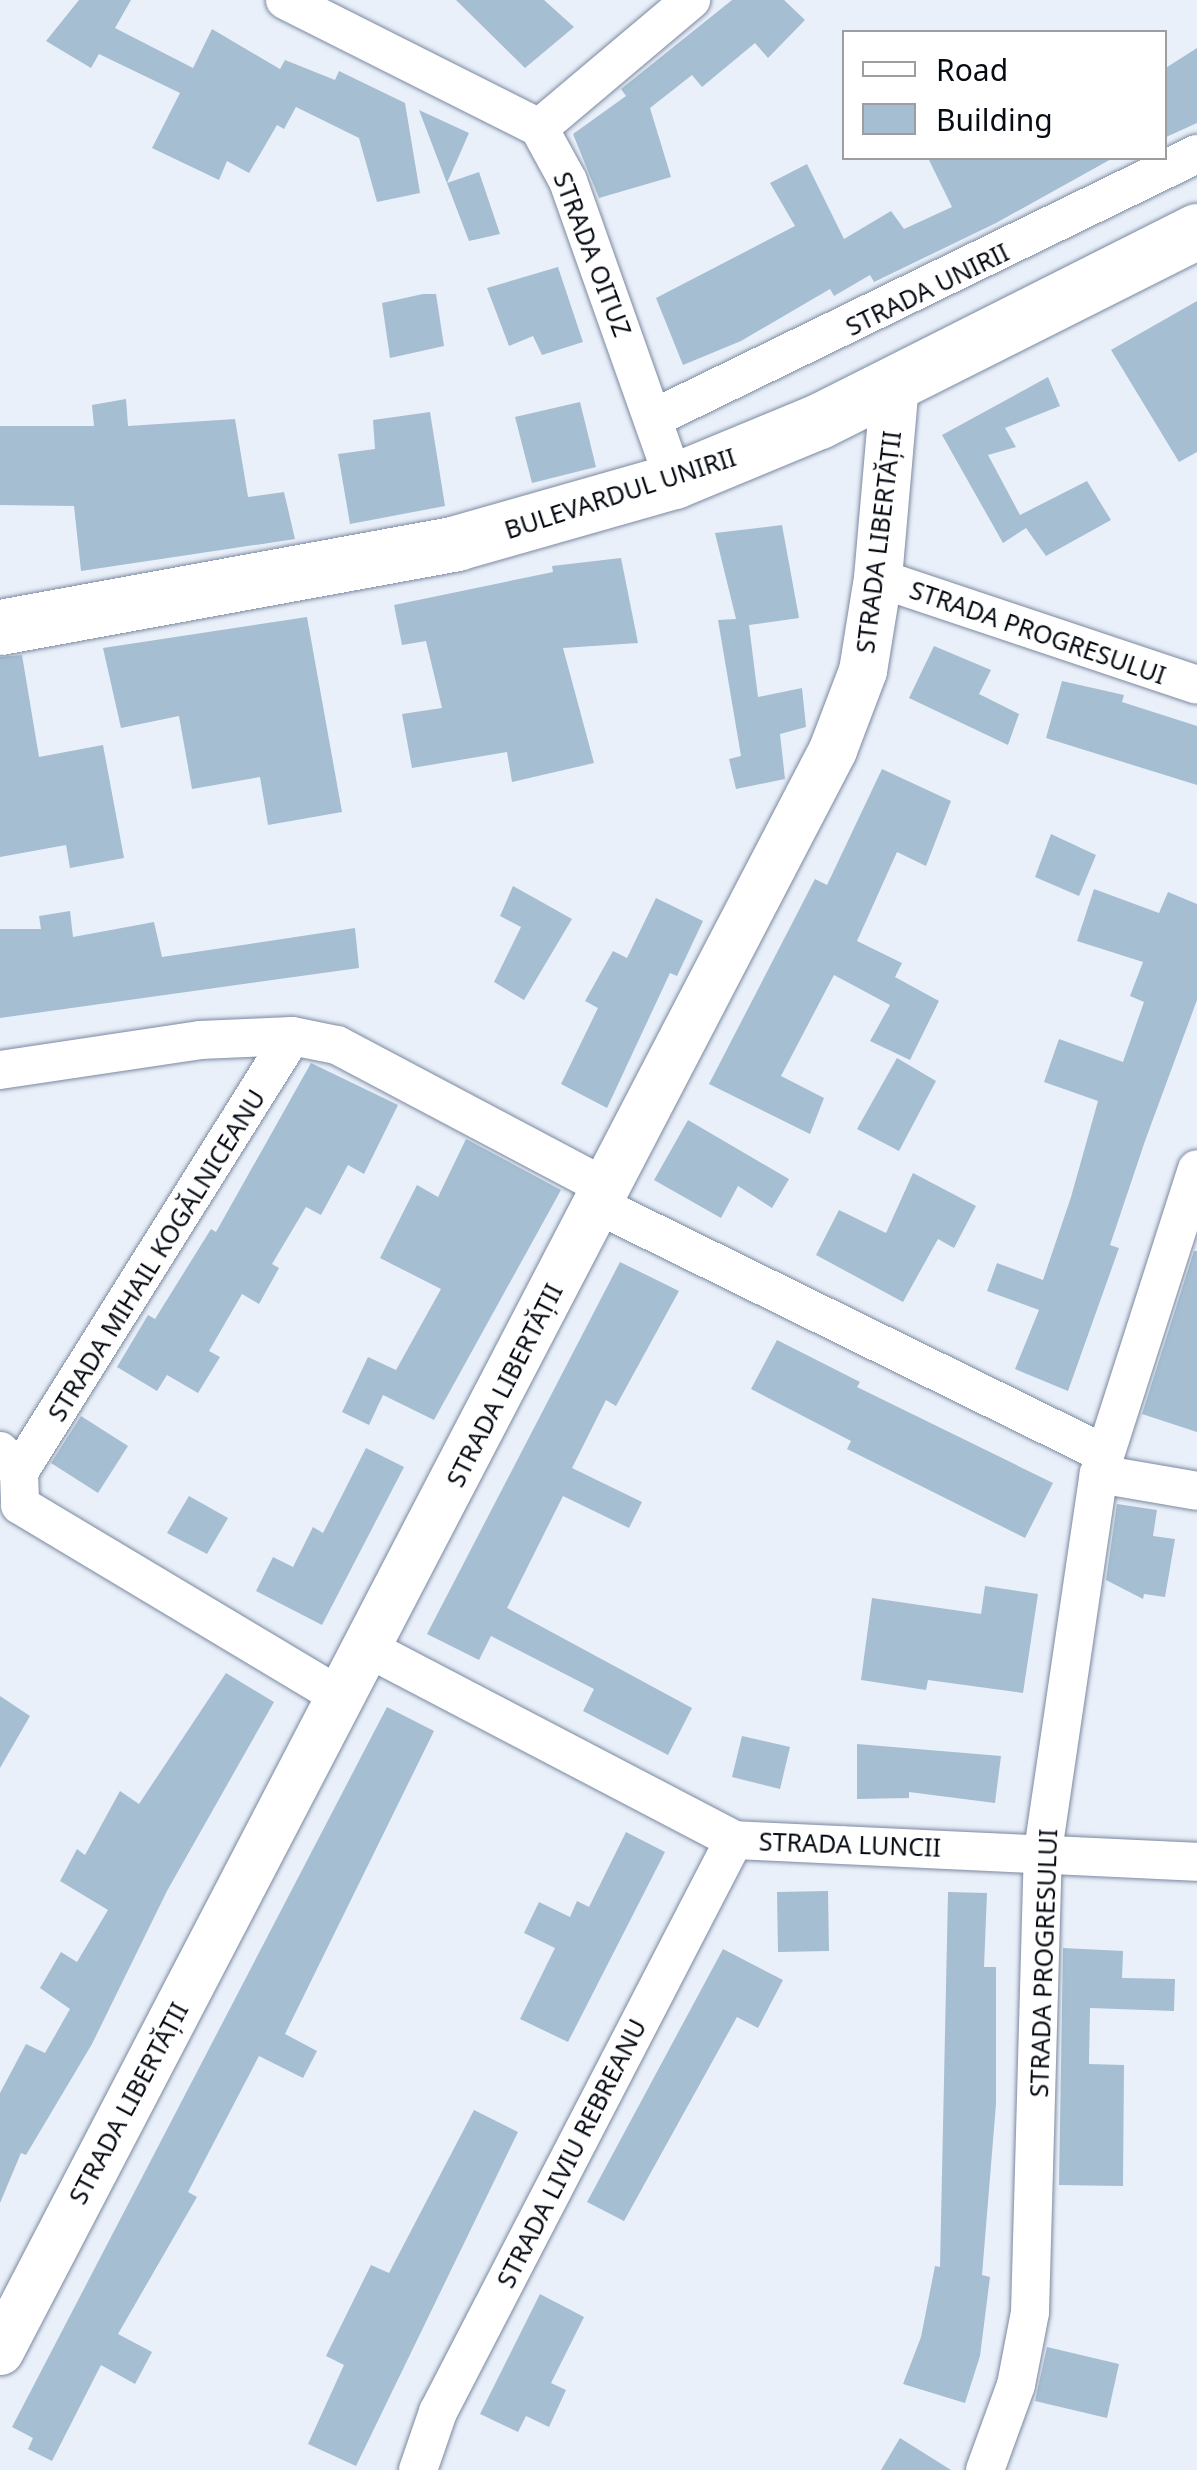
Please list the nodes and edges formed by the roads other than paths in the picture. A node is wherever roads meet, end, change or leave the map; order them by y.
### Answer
1 (285, 0) edge
2 (692, 0) edge
3 (540, 128) junction
4 (1197, 154) edge
5 (1197, 231) edge
6 (895, 383) junction
7 (654, 418) junction
8 (674, 481) junction
9 (878, 578) junction
10 (0, 627) edge
11 (1197, 686) edge
12 (292, 1036) junction
13 (0, 1070) edge
14 (1197, 1169) edge
15 (600, 1195) junction
16 (1101, 1463) junction
17 (10, 1487) edge
18 (1197, 1491) edge
19 (369, 1649) junction
20 (344, 1698) junction
21 (734, 1840) junction
22 (1043, 1851) junction
23 (1197, 1862) edge
24 (0, 2351) edge
25 (418, 2470) edge
26 (985, 2470) edge

1 - 3 street
2 - 3 street
3 - 7 street, STRADA OITUZ
4 - 7 street, STRADA UNIRII
5 - 6 main road, BULEVARDUL UNIRII
6 - 8 main road, BULEVARDUL UNIRII
6 - 9 street, STRADA LIBERTĂȚII
7 - 8 street, STRADA OITUZ
8 - 10 main road, BULEVARDUL UNIRII
9 - 11 street, STRADA PROGRESULUI
9 - 15 street, STRADA LIBERTĂȚII
12 - 13 street
12 - 15 street
12 - 17 street, STRADA MIHAIL KOGĂLNICEANU
14 - 16 street, STRADA PROGRESULUI
15 - 16 street
15 - 19 street, STRADA LIBERTĂȚII
16 - 18 street
16 - 22 street, STRADA PROGRESULUI
17 - 20 street, STRADA MIHAIL KOGĂLNICEANU
19 - 20 street, STRADA LIBERTĂȚII
19 - 21 street, STRADA LUNCII
20 - 24 street, STRADA LIBERTĂȚII
21 - 22 street, STRADA LUNCII
21 - 25 street, STRADA LIVIU REBREANU
22 - 23 street, STRADA LUNCII
22 - 26 street, STRADA PROGRESULUI

